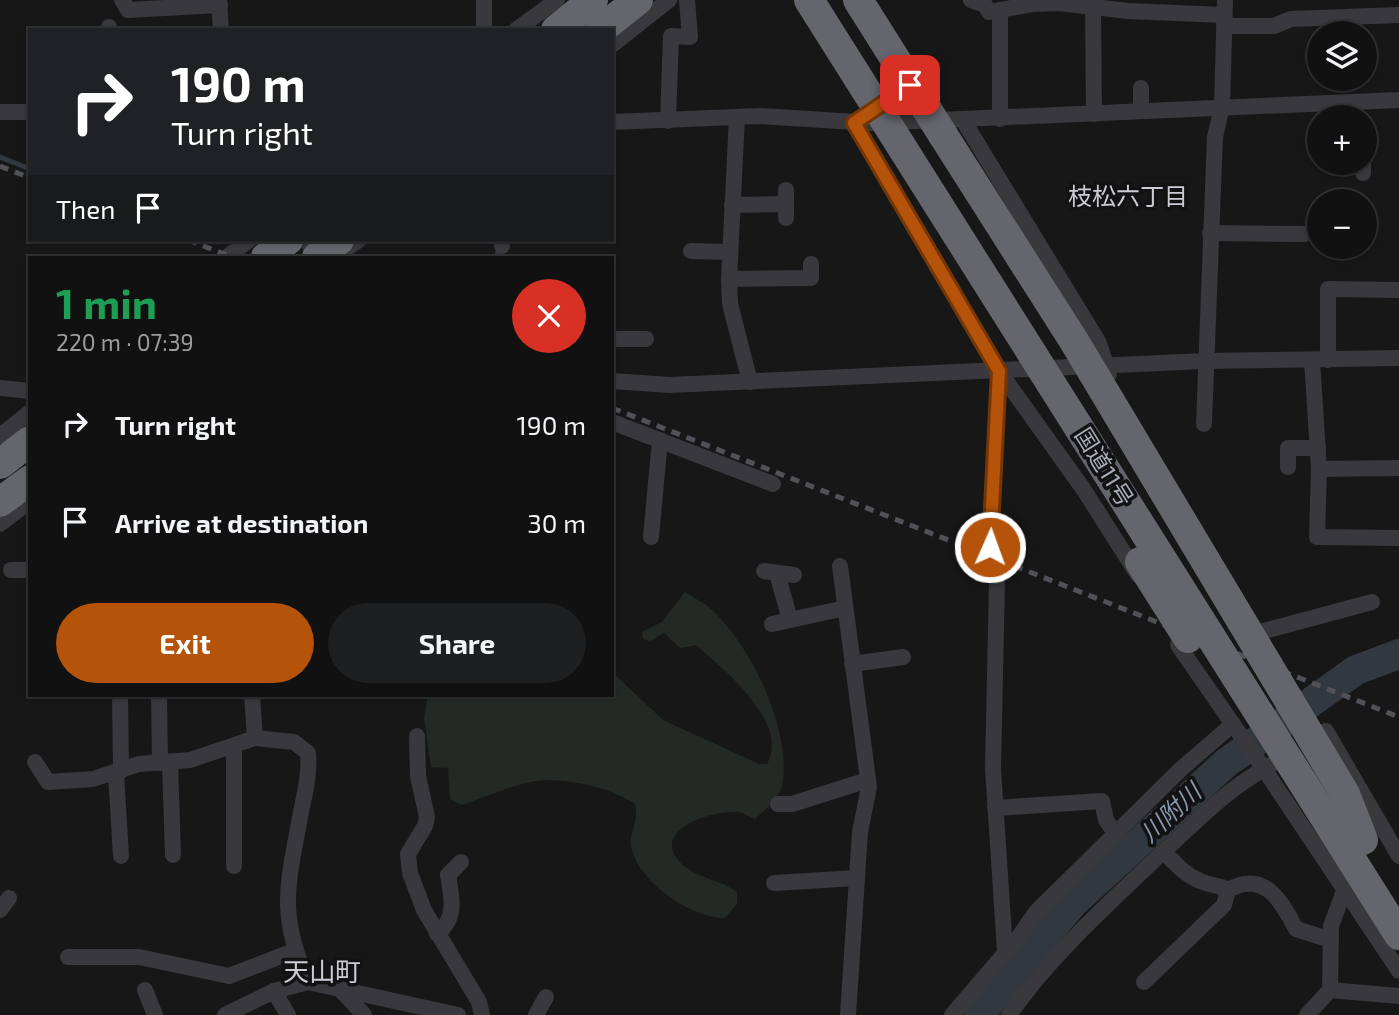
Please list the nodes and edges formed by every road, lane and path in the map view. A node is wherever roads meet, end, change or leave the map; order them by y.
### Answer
1 (122, 0) edge
2 (484, 0) edge
3 (638, 0) edge
4 (669, 0) edge
5 (687, 0) edge
6 (799, 0) edge
7 (809, 0) edge
8 (831, 0) edge
9 (858, 0) edge
10 (220, 2) edge
11 (1029, 2) edge
12 (986, 4) edge
13 (1102, 5) edge
14 (1224, 13) edge
15 (576, 15) edge
16 (1399, 15) edge
17 (221, 28) edge
18 (485, 28) edge
19 (524, 28) edge
20 (614, 43) edge
21 (910, 85) junction
22 (1141, 88) dead end
23 (1399, 100) edge
24 (1377, 106) edge
25 (1222, 107) junction
26 (1307, 110) edge
27 (1141, 111) junction
28 (0, 112) edge
29 (28, 112) edge
30 (1094, 114) junction
31 (737, 117) junction
32 (1000, 118) junction
33 (668, 121) junction
34 (614, 122) edge
35 (867, 125) junction
36 (947, 125) junction
37 (786, 204) dead end
38 (732, 205) junction
39 (1299, 229) dead end
40 (1210, 233) junction
41 (273, 242) edge
42 (307, 242) edge
43 (336, 242) edge
44 (356, 242) edge
45 (250, 245) edge
46 (691, 251) dead end
47 (729, 252) junction
48 (229, 256) edge
49 (318, 256) edge
50 (322, 256) edge
51 (335, 256) edge
52 (811, 264) dead end
53 (729, 279) junction
54 (1399, 290) edge
55 (614, 339) edge
56 (646, 339) dead end
57 (1399, 358) edge
58 (1320, 359) junction
59 (1204, 360) junction
60 (1106, 365) junction
61 (999, 371) junction
62 (614, 381) edge
63 (750, 382) junction
64 (0, 388) edge
65 (28, 391) edge
66 (28, 414) edge
67 (614, 423) edge
68 (1204, 424) dead end
69 (0, 436) edge
70 (660, 440) junction
71 (28, 443) edge
72 (1318, 448) junction
73 (0, 464) edge
74 (1288, 467) dead end
75 (1319, 468) junction
76 (1399, 468) edge
77 (28, 481) edge
78 (772, 484) dead end
79 (0, 502) edge
80 (28, 503) edge
81 (0, 524) edge
82 (1205, 533) junction
83 (651, 537) dead end
84 (1399, 538) edge
85 (990, 547) dead end
86 (840, 566) dead end
87 (11, 570) dead end
88 (28, 570) edge
89 (1136, 572) junction
90 (778, 573) dead end
91 (997, 581) dead end
92 (1372, 602) dead end
93 (845, 607) junction
94 (1159, 610) dead end
95 (790, 620) junction
96 (772, 624) dead end
97 (1264, 631) junction
98 (1178, 645) dead end
99 (1279, 655) dead end
100 (903, 657) dead end
101 (852, 664) junction
102 (120, 697) edge
103 (159, 697) edge
104 (252, 697) edge
105 (1235, 726) junction
106 (417, 736) dead end
107 (254, 738) junction
108 (234, 746) junction
109 (35, 762) dead end
110 (165, 763) junction
111 (1260, 763) junction
112 (119, 772) junction
113 (868, 780) junction
114 (778, 804) dead end
115 (995, 808) junction
116 (1115, 833) junction
117 (1363, 839) junction
118 (1164, 852) junction
119 (173, 855) dead end
120 (121, 856) dead end
121 (1399, 856) edge
122 (461, 862) dead end
123 (234, 866) dead end
124 (857, 878) junction
125 (774, 883) dead end
126 (1344, 886) junction
127 (1228, 890) junction
128 (1399, 896) edge
129 (437, 934) junction
130 (1399, 935) edge
131 (1331, 940) junction
132 (294, 951) junction
133 (1005, 951) junction
134 (68, 957) dead end
135 (1399, 971) edge
136 (308, 982) junction
137 (1144, 982) dead end
138 (340, 989) junction
139 (145, 990) dead end
140 (1330, 990) junction
141 (274, 991) junction
142 (1399, 996) edge
143 (546, 997) dead end
144 (155, 1015) edge
145 (225, 1015) edge
146 (288, 1015) edge
147 (364, 1015) edge
148 (458, 1015) edge
149 (482, 1015) edge
150 (536, 1015) edge
151 (848, 1015) edge
152 (952, 1015) edge
153 (1009, 1015) edge
154 (1307, 1015) edge

1 - 10 street
2 - 18 street
3 - 15 highway
4 - 20 street
5 - 33 street
6 - 35 highway
7 - 117 highway, 国道11号, bridge
8 - 117 highway, 国道11号, bridge
9 - 21 highway
10 - 17 street
11 - 12 street
11 - 13 street
12 - 32 street
13 - 14 street
13 - 30 street
14 - 16 street
14 - 25 street
15 - 19 street
21 - 35 street
21 - 36 highway
22 - 27 street
23 - 24 street
25 - 26 street
25 - 27 street
25 - 40 street
27 - 30 street
28 - 29 street
30 - 32 street
31 - 33 street
31 - 35 street
31 - 38 street
32 - 36 street
33 - 34 street
35 - 36 street
35 - 61 street
35 - 117 highway, bridge
36 - 60 street
36 - 117 highway, bridge
37 - 38 street
38 - 47 street
39 - 40 street
40 - 59 street
41 - 45 highway
42 - 50 street
43 - 49 highway, bridge
44 - 51 street
45 - 48 street
46 - 47 street
47 - 53 street
52 - 53 street
53 - 63 street
54 - 58 street
55 - 56 street
57 - 58 street
58 - 59 street
58 - 72 street
59 - 60 street
59 - 68 street
60 - 61 street
60 - 82 street
61 - 63 street
61 - 85 street
61 - 89 street
62 - 63 street
64 - 65 street
66 - 69 street
67 - 70 street
70 - 78 street
70 - 83 street
71 - 73 highway
72 - 74 street
72 - 75 street
75 - 76 street
75 - 84 street
77 - 79 highway
80 - 81 street
82 - 89 street
82 - 97 street
86 - 93 street
87 - 88 street
89 - 94 street
90 - 95 street
91 - 115 street
92 - 97 street
93 - 95 street
93 - 101 street
95 - 96 street
97 - 99 street
98 - 105 street
100 - 101 street
101 - 113 street
102 - 112 street
103 - 110 street
104 - 107 street
105 - 111 street
105 - 116 street
106 - 129 street
107 - 108 street
107 - 132 street
108 - 110 street
108 - 123 street
109 - 112 street
110 - 112 street
110 - 119 street
111 - 117 street
111 - 118 street
111 - 126 street
112 - 120 street
113 - 114 street
113 - 124 street
115 - 116 street
115 - 133 street
116 - 133 street
117 - 121 street
117 - 126 street
117 - 128 highway, 国道11号
117 - 130 highway, 国道11号, bridge
118 - 127 street
118 - 153 street
122 - 129 street
124 - 125 street
124 - 151 street
126 - 131 street
126 - 135 street
127 - 131 street
127 - 137 street
129 - 149 street
131 - 140 street
132 - 134 street
132 - 136 street
133 - 152 street
136 - 138 street
136 - 141 street
138 - 147 street
138 - 148 street
139 - 144 street
140 - 142 street
140 - 154 street
141 - 145 street
141 - 146 street
143 - 150 street

